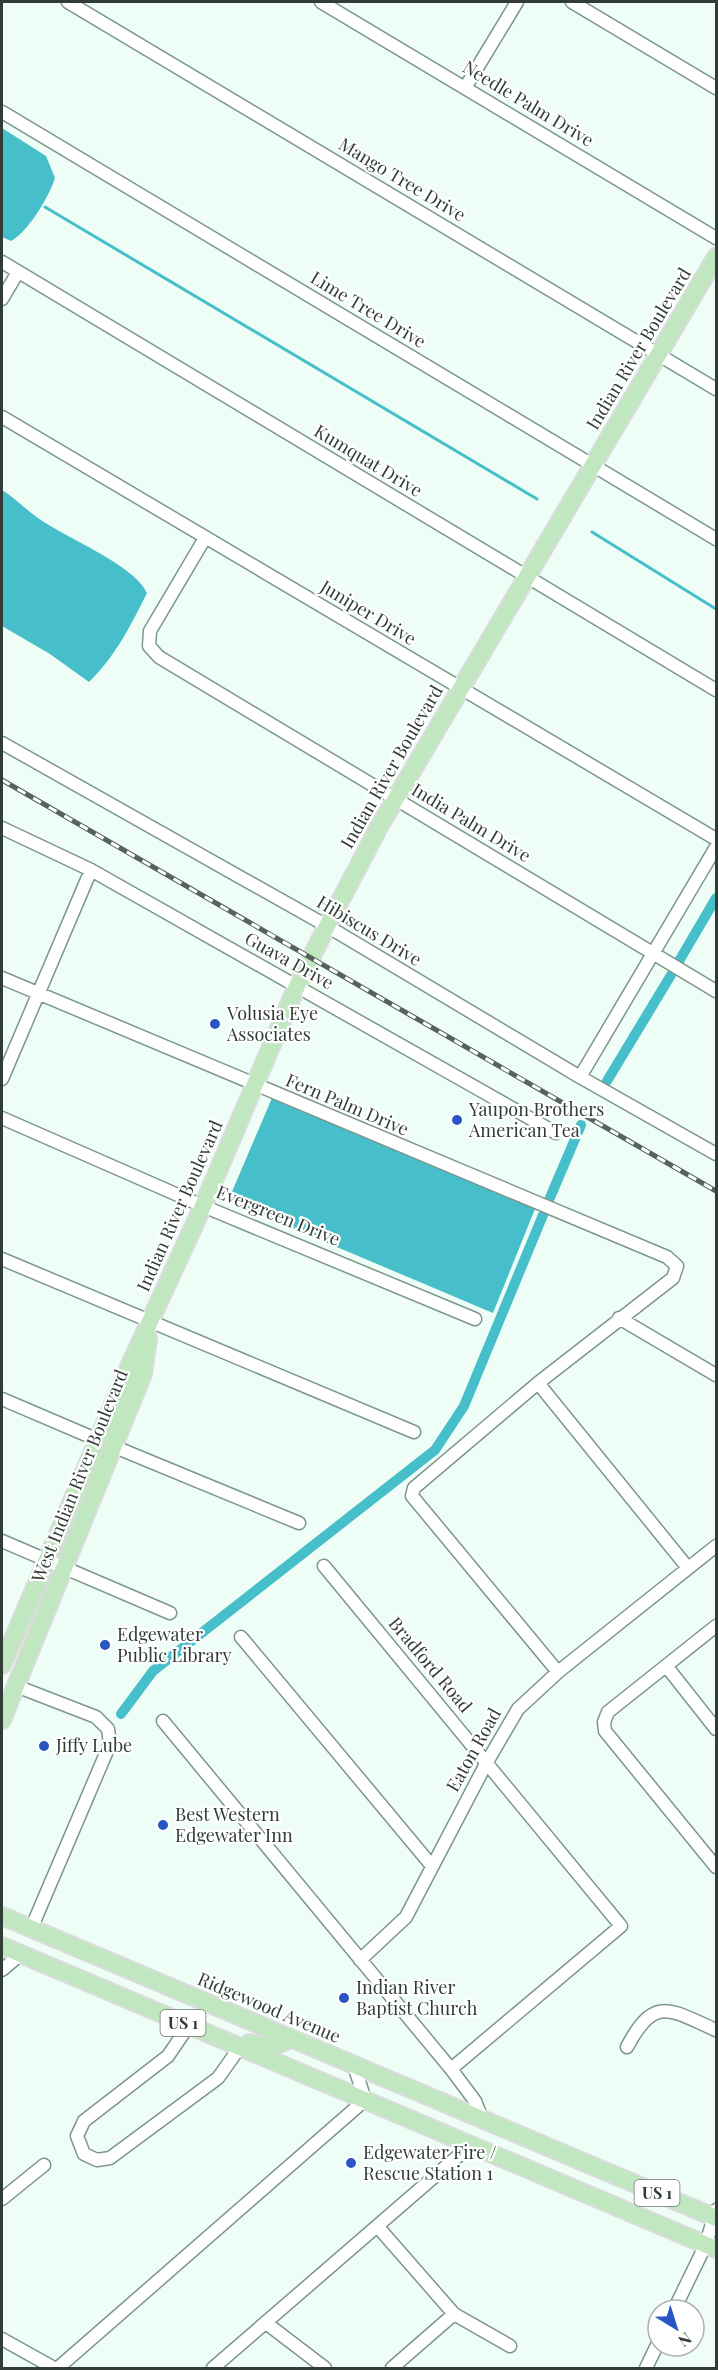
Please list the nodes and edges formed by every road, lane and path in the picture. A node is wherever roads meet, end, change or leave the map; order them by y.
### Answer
1 (68, 2) edge
2 (321, 2) edge
3 (516, 2) edge
4 (572, 2) edge
5 (465, 88) junction
6 (717, 88) edge
7 (2, 112) edge
8 (717, 238) edge
9 (717, 257) edge
10 (2, 262) edge
11 (18, 272) junction
12 (2, 299) edge
13 (659, 354) junction
14 (717, 389) edge
15 (2, 417) edge
16 (592, 465) junction
17 (205, 538) junction
18 (717, 539) edge
19 (527, 576) junction
20 (460, 688) junction
21 (717, 690) edge
22 (2, 743) edge
23 (395, 799) junction
24 (2, 828) edge
25 (717, 839) edge
26 (717, 847) edge
27 (91, 870) junction
28 (327, 926) junction
29 (654, 953) junction
30 (2, 978) edge
31 (297, 986) junction
32 (717, 991) edge
33 (38, 994) junction
34 (580, 1077) junction
35 (2, 1079) edge
36 (254, 1086) junction
37 (2, 1118) edge
38 (556, 1133) dead end
39 (717, 1154) edge
40 (202, 1206) junction
41 (2, 1259) edge
42 (619, 1318) junction
43 (475, 1319) dead end
44 (151, 1322) junction
45 (717, 1375) edge
46 (538, 1383) junction
47 (2, 1399) edge
48 (414, 1432) dead end
49 (98, 1440) junction
50 (115, 1447) junction
51 (299, 1523) dead end
52 (2, 1541) edge
53 (717, 1545) edge
54 (47, 1560) junction
55 (324, 1566) dead end
56 (66, 1568) junction
57 (688, 1568) junction
58 (170, 1613) dead end
59 (717, 1626) edge
60 (241, 1637) dead end
61 (2, 1665) edge
62 (667, 1667) junction
63 (558, 1672) junction
64 (16, 1686) junction
65 (2, 1720) edge
66 (164, 1721) dead end
67 (717, 1729) edge
68 (487, 1762) junction
69 (716, 1864) edge
70 (432, 1866) junction
71 (2, 1916) edge
72 (31, 1929) junction
73 (2, 1946) edge
74 (21, 1954) junction
75 (360, 1960) junction
76 (2, 1970) edge
77 (189, 2025) junction
78 (717, 2030) edge
79 (291, 2038) junction
80 (222, 2039) junction
81 (240, 2047) junction
82 (627, 2047) dead end
83 (354, 2065) junction
84 (451, 2069) junction
85 (365, 2100) junction
86 (482, 2120) junction
87 (522, 2136) junction
88 (472, 2144) junction
89 (44, 2165) dead end
90 (2, 2199) edge
91 (715, 2215) edge
92 (378, 2227) junction
93 (711, 2246) edge
94 (681, 2298) edge
95 (454, 2314) junction
96 (266, 2324) junction
97 (2, 2339) edge
98 (510, 2346) dead end
99 (56, 2368) edge
100 (213, 2368) edge
101 (324, 2368) edge
102 (392, 2368) edge

1 - 13 street, Mango Tree Drive
2 - 5 street, Needle Palm Drive
3 - 5 street
4 - 6 street
5 - 8 street, Needle Palm Drive
7 - 16 street, Lime Tree Drive
9 - 13 main road, Indian River Boulevard
10 - 11 street, Kumquat Drive
11 - 12 street
11 - 19 street, Kumquat Drive
13 - 14 street, Mango Tree Drive
13 - 16 main road, Indian River Boulevard
15 - 17 street, Juniper Drive
16 - 18 street, Lime Tree Drive
16 - 19 main road, Indian River Boulevard
17 - 20 street, Juniper Drive
17 - 23 street, India Palm Drive
19 - 20 main road, Indian River Boulevard
19 - 21 street, Kumquat Drive
20 - 23 main road, Indian River Boulevard
20 - 25 street, Juniper Drive
22 - 28 street, Hibiscus Drive
23 - 28 main road, Indian River Boulevard
23 - 29 street, India Palm Drive
24 - 27 street, Guava Drive
26 - 29 street
27 - 31 street, Guava Drive
27 - 33 street
28 - 31 main road, Indian River Boulevard
28 - 34 street, Hibiscus Drive
29 - 32 street, India Palm Drive
29 - 34 street
30 - 33 street, Fern Palm Drive
31 - 36 main road, Indian River Boulevard
31 - 38 street, Guava Drive
33 - 35 street
33 - 36 street, Fern Palm Drive
34 - 39 street, Hibiscus Drive
36 - 40 main road, Indian River Boulevard
36 - 42 street, Fern Palm Drive
37 - 40 street, Evergreen Drive
40 - 43 street, Evergreen Drive
40 - 44 main road, Indian River Boulevard
41 - 44 street
42 - 45 street
42 - 46 street
44 - 48 street
44 - 49 main road, West Indian River Boulevard
44 - 50 main road, West Indian River Boulevard
46 - 57 street
46 - 63 street
47 - 49 street
49 - 54 main road, West Indian River Boulevard
50 - 51 street
50 - 56 main road, West Indian River Boulevard
52 - 54 street
53 - 57 street, Eaton Road
54 - 56 street
54 - 61 main road, West Indian River Boulevard
55 - 68 street, Bradford Road
56 - 58 street
56 - 64 main road, West Indian River Boulevard
57 - 63 street, Eaton Road
59 - 62 street
60 - 70 street
62 - 67 street
62 - 69 street
63 - 68 street, Eaton Road
64 - 65 main road, West Indian River Boulevard
64 - 72 street
66 - 75 street
68 - 70 street, Eaton Road
68 - 84 street, Bradford Road
70 - 75 street, Eaton Road
71 - 72 main road, Ridgewood Avenue / US 1
72 - 79 main road, Ridgewood Avenue / US 1
73 - 74 main road, US 1
74 - 76 street
74 - 77 main road, US 1
75 - 84 street
77 - 80 main road, US 1
77 - 81 street
78 - 82 street
79 - 80 main road
79 - 83 main road, Ridgewood Avenue / US 1
80 - 81 main road, US 1
81 - 85 main road, US 1
83 - 85 street
83 - 86 main road, Ridgewood Avenue / US 1
84 - 86 street
85 - 88 main road, US 1
85 - 99 street
86 - 87 main road, Ridgewood Avenue / US 1
87 - 88 main road, Ridgewood Avenue / US 1
87 - 91 main road, Ridgewood Avenue / US 1
88 - 92 street
88 - 93 main road, US 1
89 - 90 street
91 - 93 street
92 - 95 street
92 - 96 street
93 - 94 street
95 - 98 street
95 - 102 street
96 - 100 street
96 - 101 street
97 - 99 street

